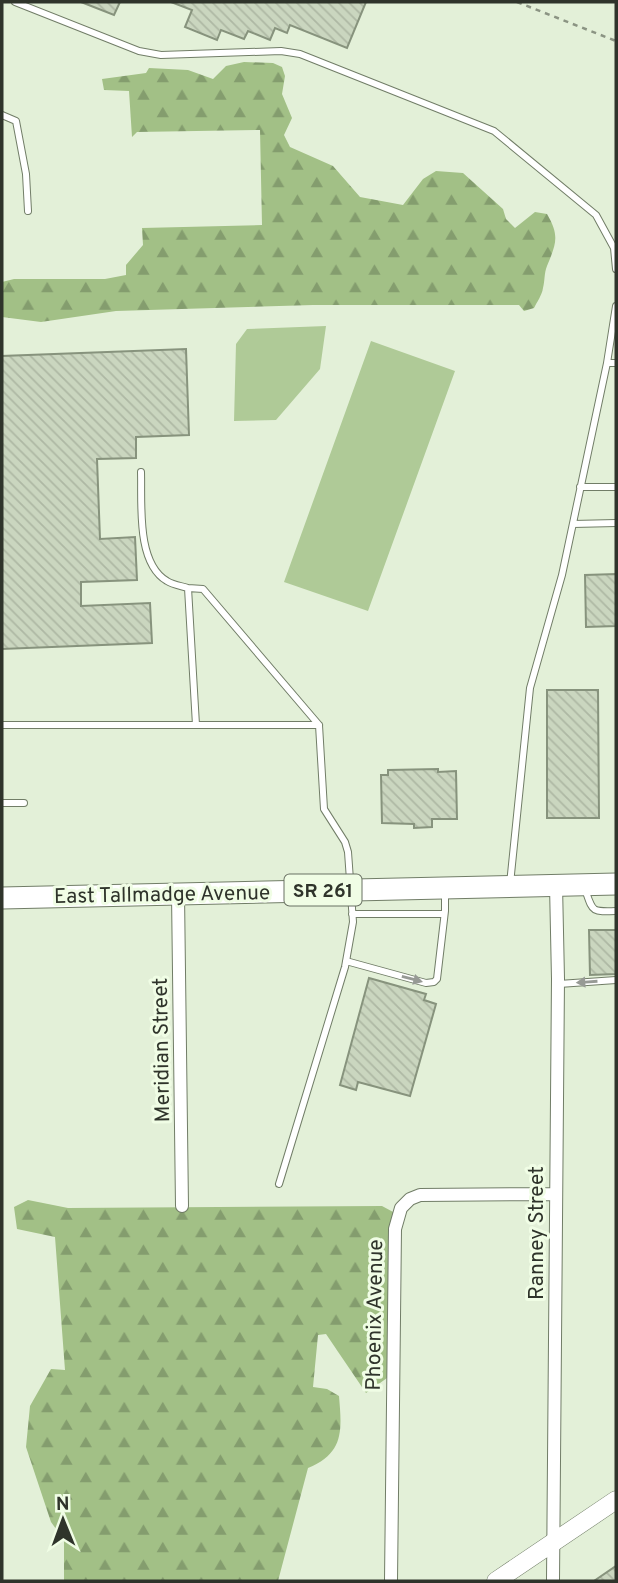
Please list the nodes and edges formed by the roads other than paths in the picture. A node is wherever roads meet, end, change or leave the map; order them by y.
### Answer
1 (15, 2) edge
2 (2, 115) edge
3 (28, 211) dead end
4 (616, 269) edge
5 (616, 306) edge
6 (607, 363) junction
7 (616, 363) edge
8 (141, 472) dead end
9 (616, 486) edge
10 (580, 487) junction
11 (616, 523) edge
12 (573, 524) junction
13 (188, 588) junction
14 (2, 725) edge
15 (196, 725) junction
16 (319, 725) junction
17 (2, 803) edge
18 (24, 803) dead end
19 (583, 884) junction
20 (616, 884) edge
21 (556, 885) junction
22 (509, 886) junction
23 (445, 887) junction
24 (351, 890) junction
25 (178, 894) junction
26 (2, 898) edge
27 (616, 911) edge
28 (352, 914) junction
29 (444, 914) junction
30 (346, 961) junction
31 (616, 980) edge
32 (558, 984) junction
33 (279, 1184) dead end
34 (554, 1194) junction
35 (182, 1206) dead end
36 (616, 1500) edge
37 (552, 1543) junction
38 (391, 1581) edge
39 (496, 1581) edge
40 (554, 1581) edge

1 - 4 lane
2 - 3 lane
5 - 6 lane
6 - 7 lane
6 - 10 lane
8 - 13 lane
9 - 10 lane
10 - 12 lane
11 - 12 lane
12 - 22 lane
13 - 15 lane
13 - 16 lane
14 - 15 lane
15 - 16 lane
16 - 24 lane
17 - 18 lane
19 - 20 main road, East Tallmadge Avenue / SR 261
19 - 21 main road, East Tallmadge Avenue / SR 261
19 - 27 lane
21 - 22 main road, East Tallmadge Avenue / SR 261
21 - 32 street, Ranney Street
22 - 23 main road, East Tallmadge Avenue / SR 261
23 - 24 main road, East Tallmadge Avenue / SR 261
23 - 29 lane
24 - 25 main road, East Tallmadge Avenue / SR 261
24 - 28 lane
25 - 26 main road, East Tallmadge Avenue / SR 261
25 - 35 street, Meridian Street
28 - 29 lane
28 - 30 lane
30 -> 29 lane
30 - 33 lane
31 -> 32 lane
32 - 34 street, Ranney Street
34 - 37 street, Ranney Street
34 - 38 street, Phoenix Avenue
36 - 37 street
37 - 39 street
37 - 40 street, Ranney Street

